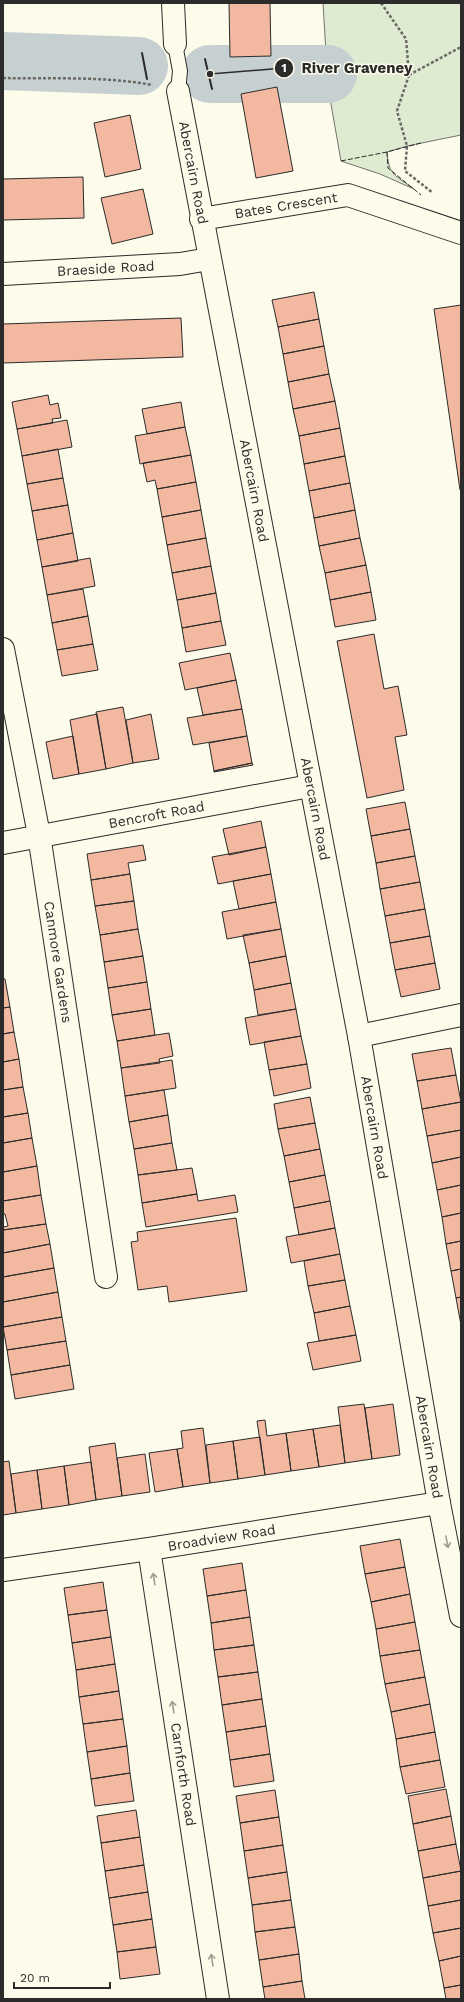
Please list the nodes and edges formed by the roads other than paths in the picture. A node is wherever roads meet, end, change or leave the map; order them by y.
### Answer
1 (173, 3) edge
2 (174, 44) joint
3 (178, 90) joint
4 (201, 219) junction
5 (461, 233) edge
6 (209, 259) junction
7 (3, 274) edge
8 (3, 649) edge
9 (310, 786) junction
10 (39, 835) junction
11 (3, 843) edge
12 (461, 1015) edge
13 (359, 1036) junction
14 (106, 1277) dead end
15 (439, 1503) junction
16 (149, 1549) junction
17 (3, 1570) edge
18 (461, 1616) edge
19 (218, 1999) edge

1 - 2 street, Abercairn Road
2 - 3 lane, Abercairn Road
3 - 4 street, Abercairn Road
4 - 5 street, Bates Crescent
4 - 6 street, Abercairn Road
6 - 7 street, Braeside Road
6 - 9 street, Abercairn Road
8 - 10 street, Canmore Gardens
9 - 10 street, Bencroft Road
9 - 13 street, Abercairn Road
10 - 11 street, Bencroft Road
10 - 14 street, Canmore Gardens
12 - 13 street
13 - 15 street, Abercairn Road
15 - 16 street, Broadview Road
15 -> 18 street, Abercairn Road
16 - 17 street, Broadview Road
19 -> 16 street, Carnforth Road

